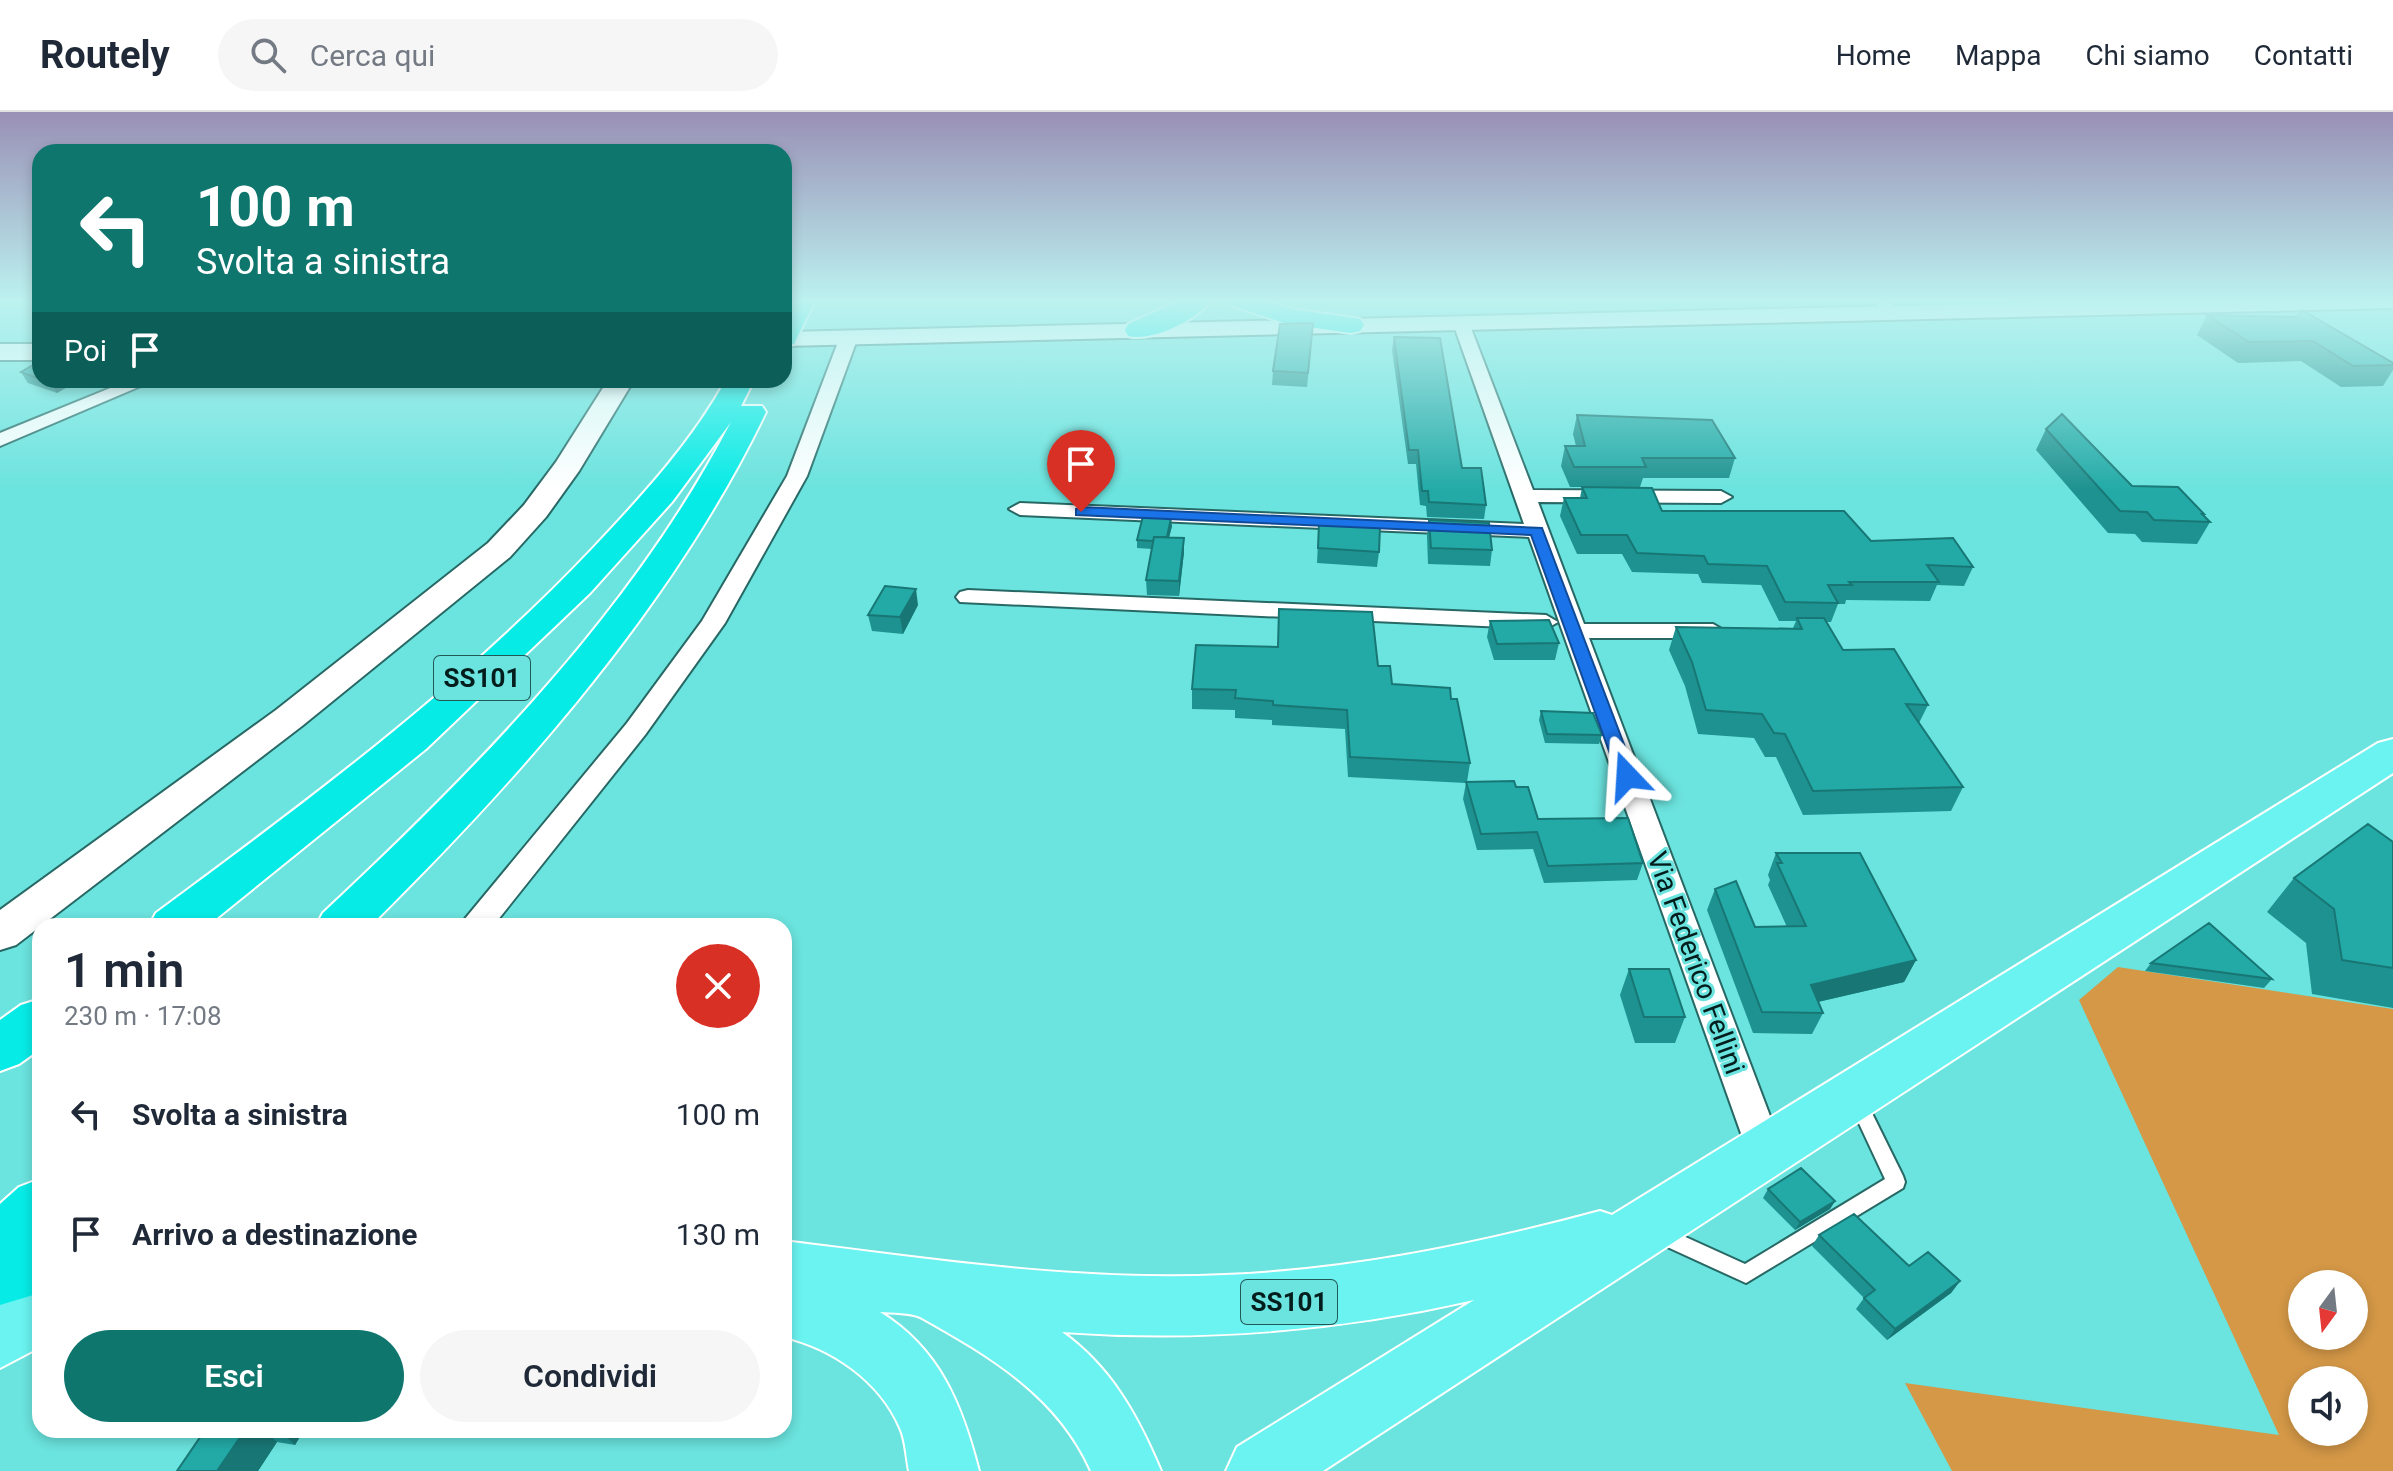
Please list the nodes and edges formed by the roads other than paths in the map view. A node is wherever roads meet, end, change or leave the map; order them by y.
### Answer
1 (839, 363) edge
2 (1476, 363) edge
3 (127, 388) edge
4 (616, 388) edge
5 (736, 388) edge
6 (761, 388) edge
7 (0, 440) edge
8 (1524, 496) junction
9 (1721, 497) dead end
10 (1020, 509) dead end
11 (1537, 531) junction
12 (968, 597) dead end
13 (1572, 627) junction
14 (1742, 631) edge
15 (2393, 753) edge
16 (183, 918) edge
17 (348, 918) edge
18 (482, 918) edge
19 (0, 933) edge
20 (32, 1026) edge
21 (0, 1049) edge
22 (1855, 1096) junction
23 (1766, 1153) junction
24 (32, 1213) edge
25 (1645, 1227) junction
26 (0, 1242) edge
27 (32, 1266) edge
28 (792, 1271) edge
29 (0, 1276) edge
30 (925, 1288) junction
31 (792, 1309) edge
32 (32, 1315) edge
33 (0, 1337) edge
34 (944, 1471) edge
35 (1126, 1471) edge
36 (1261, 1471) edge

1 - 18 street
2 - 8 street, Via Federico Fellini
3 - 7 street
4 - 19 main road
5 - 16 highway, SS101
6 - 17 highway, SS101
8 - 9 street
8 - 11 street, Via Federico Fellini
10 - 11 street
11 - 13 street, Via Federico Fellini
12 - 13 street
13 - 14 street
13 - 23 street, Via Federico Fellini
15 - 22 main road
20 - 21 highway
22 - 23 main road
22 - 25 lane
23 - 25 main road
24 - 26 highway
25 - 30 main road, SS101
25 - 36 main road
27 - 29 highway
28 - 30 main road, SS101
30 - 35 main road
31 - 34 main road
32 - 33 main road

